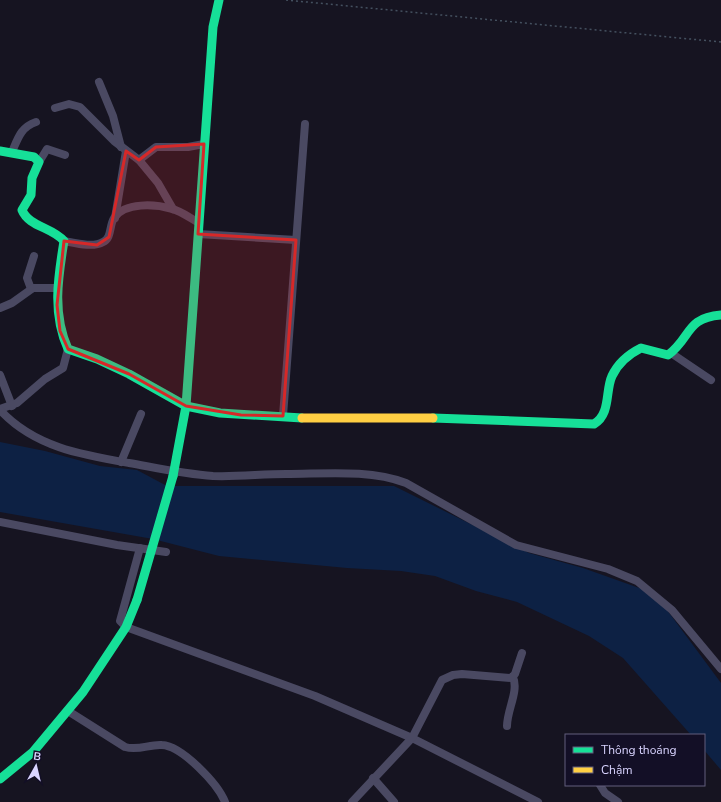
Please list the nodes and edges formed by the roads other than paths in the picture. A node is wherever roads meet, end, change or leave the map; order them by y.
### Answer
1 (219, 0) edge
2 (99, 82) dead end
3 (55, 108) dead end
4 (36, 122) dead end
5 (305, 124) dead end
6 (204, 144) junction
7 (123, 149) junction
8 (0, 151) edge
9 (12, 152) junction
10 (65, 155) dead end
11 (139, 160) junction
12 (39, 162) junction
13 (173, 209) junction
14 (114, 218) junction
15 (199, 223) junction
16 (198, 234) junction
17 (296, 240) junction
18 (64, 241) junction
19 (34, 256) dead end
20 (57, 288) junction
21 (31, 289) junction
22 (0, 308) edge
23 (721, 315) edge
24 (68, 349) junction
25 (671, 353) junction
26 (0, 375) edge
27 (711, 380) dead end
28 (12, 406) junction
29 (186, 406) junction
30 (0, 410) edge
31 (141, 414) dead end
32 (283, 416) junction
33 (121, 462) junction
34 (174, 474) junction
35 (0, 522) edge
36 (140, 548) junction
37 (166, 552) dead end
38 (126, 627) junction
39 (522, 653) dead end
40 (721, 669) edge
41 (513, 677) junction
42 (68, 711) junction
43 (507, 726) dead end
44 (412, 738) junction
45 (373, 778) junction
46 (0, 779) edge
47 (601, 786) edge
48 (225, 802) edge
49 (352, 802) edge
50 (394, 802) edge
51 (538, 802) edge
52 (618, 802) edge

1 - 6 street
2 - 7 street
3 - 7 street
4 - 9 street
5 - 17 street
6 - 11 street
6 - 15 street
7 - 11 street
7 - 14 street
8 - 9 street
9 - 12 street
10 - 12 street
11 - 13 street
12 - 18 street
13 - 14 street
13 - 15 street
14 - 18 street
15 - 16 street
16 - 17 street
16 - 29 street
17 - 32 street
18 - 20 street
19 - 21 street
20 - 21 street
20 - 24 street
21 - 22 street
23 - 25 street
24 - 28 street
24 - 29 street
25 - 27 street
25 - 32 street
26 - 28 street
28 - 30 street
29 - 32 street
29 - 34 street
30 - 33 street
31 - 33 street
33 - 34 street
34 - 38 street, bridge
34 - 40 street
35 - 36 street
36 - 37 street
36 - 38 street
38 - 42 street
38 - 44 street
39 - 41 street
41 - 43 street
41 - 44 street
42 - 46 street
42 - 48 street
44 - 45 street
44 - 51 street
45 - 49 street
45 - 50 street
47 - 52 street

